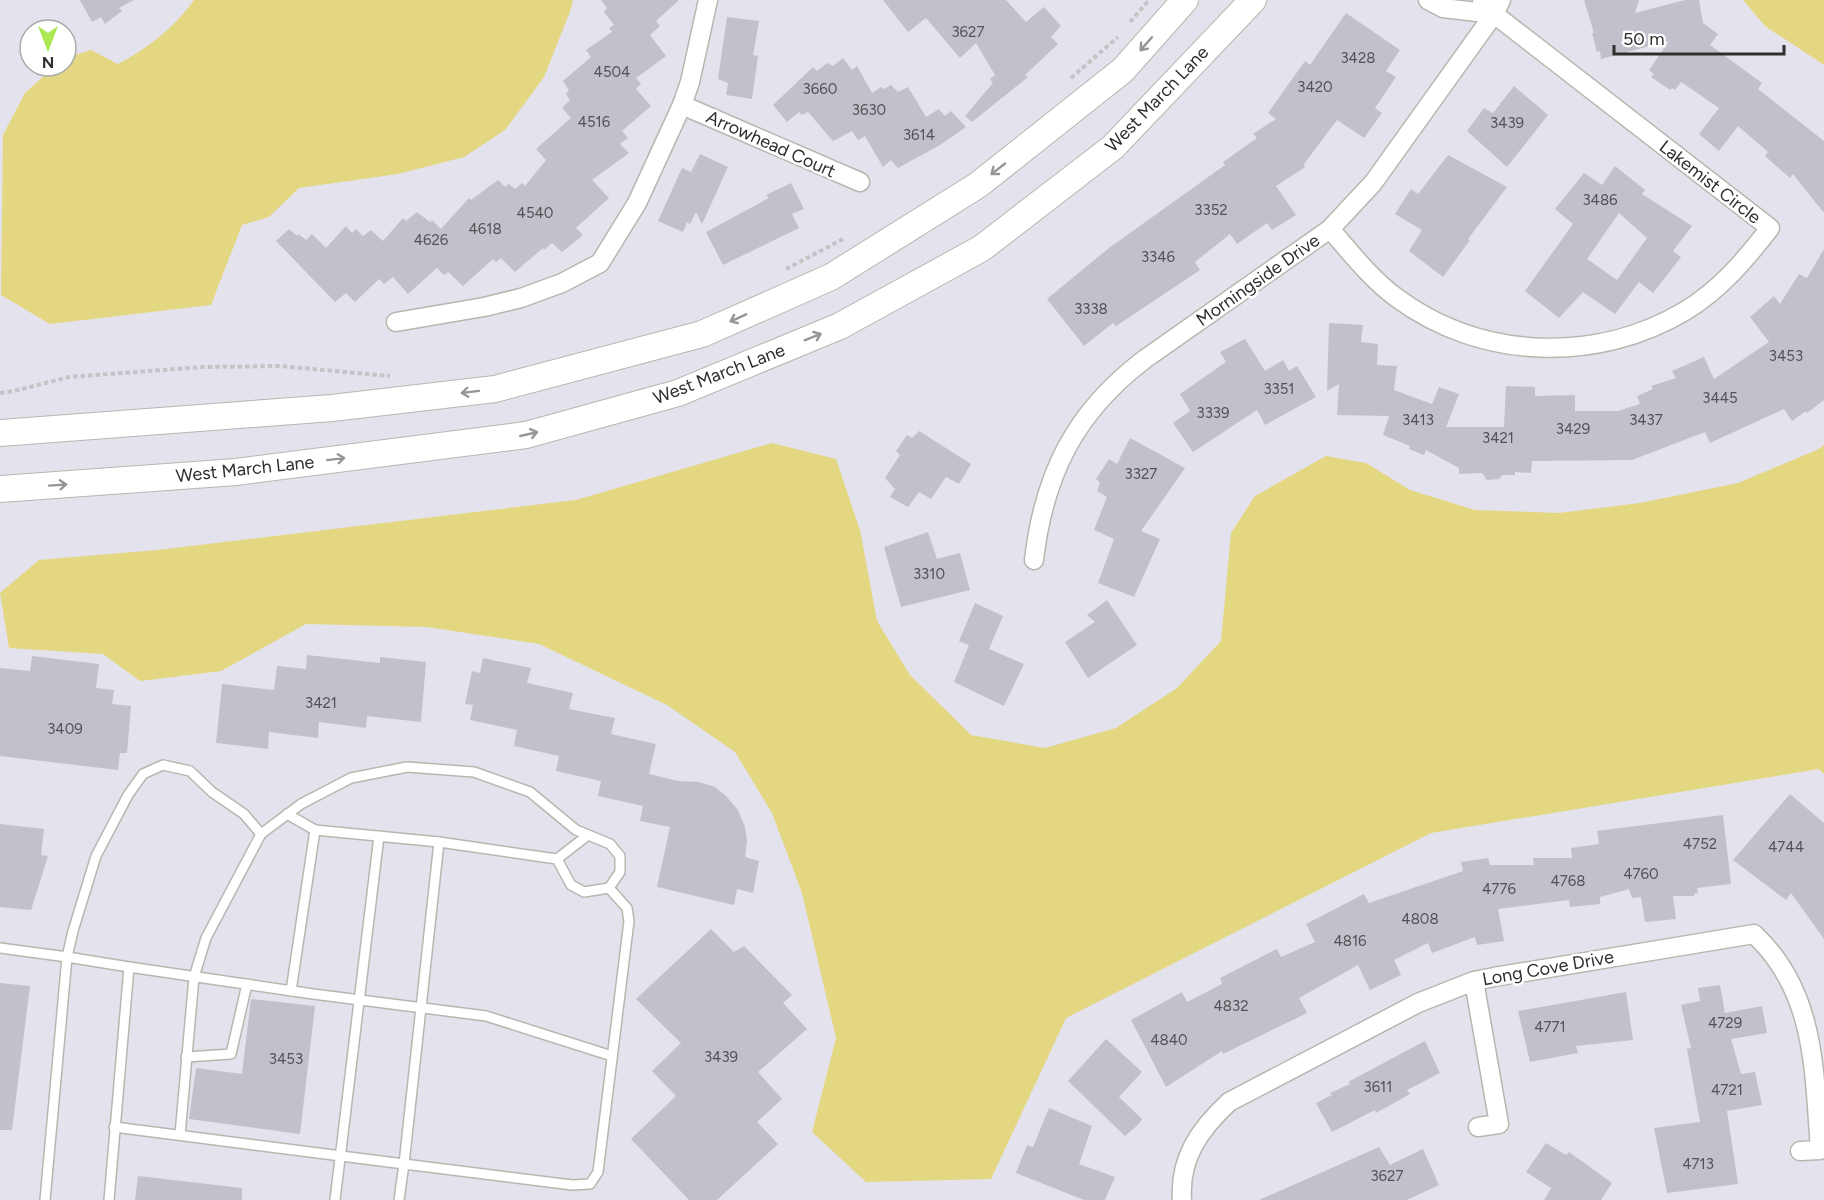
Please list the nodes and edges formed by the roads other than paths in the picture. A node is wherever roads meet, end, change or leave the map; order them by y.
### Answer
1 (708, 0) edge
2 (1185, 0) edge
3 (1253, 0) edge
4 (1428, 0) edge
5 (1492, 5) edge
6 (682, 105) junction
7 (860, 182) dead end
8 (1330, 229) junction
9 (396, 322) dead end
10 (0, 432) edge
11 (0, 489) edge
12 (1034, 560) dead end
13 (288, 814) junction
14 (315, 830) junction
15 (261, 834) junction
16 (588, 835) junction
17 (379, 836) junction
18 (440, 842) junction
19 (557, 860) junction
20 (609, 888) junction
21 (0, 948) edge
22 (67, 957) junction
23 (129, 968) junction
24 (194, 977) junction
25 (1474, 981) junction
26 (247, 984) junction
27 (291, 991) junction
28 (360, 1000) junction
29 (421, 1007) junction
30 (612, 1056) junction
31 (186, 1057) junction
32 (114, 1127) junction
33 (1478, 1127) dead end
34 (180, 1135) junction
35 (1800, 1151) dead end
36 (340, 1155) junction
37 (404, 1164) junction
38 (45, 1200) edge
39 (109, 1200) edge
40 (334, 1200) edge
41 (399, 1200) edge
42 (1182, 1200) edge

1 - 6 street
2 -> 10 main road
11 -> 3 main road, West March Lane
4 - 5 street
5 - 8 street, Morningside Drive
5 - 8 street, Lakemist Circle
6 - 7 street, Arrowhead Court
6 - 9 street
8 - 12 street, Morningside Drive
13 - 14 lane
13 - 15 lane
13 - 16 lane
14 - 17 lane
14 - 27 lane
15 - 22 lane
15 - 24 lane
16 - 19 lane
16 - 20 lane
17 - 18 lane
17 - 28 lane
18 - 19 lane
18 - 29 lane
19 - 20 lane
20 - 30 lane
21 - 22 lane
22 - 23 lane
22 - 38 lane
23 - 24 lane
23 - 32 lane
24 - 26 lane
24 - 31 lane
25 - 33 street
25 - 35 street, Long Cove Drive
25 - 42 street, Long Cove Drive
26 - 27 lane
26 - 31 lane
27 - 28 lane
28 - 29 lane
28 - 36 lane
29 - 30 lane
29 - 37 lane
30 - 37 lane
31 - 34 lane
32 - 34 lane
32 - 39 lane
34 - 36 lane
36 - 37 lane
36 - 40 lane
37 - 41 lane

